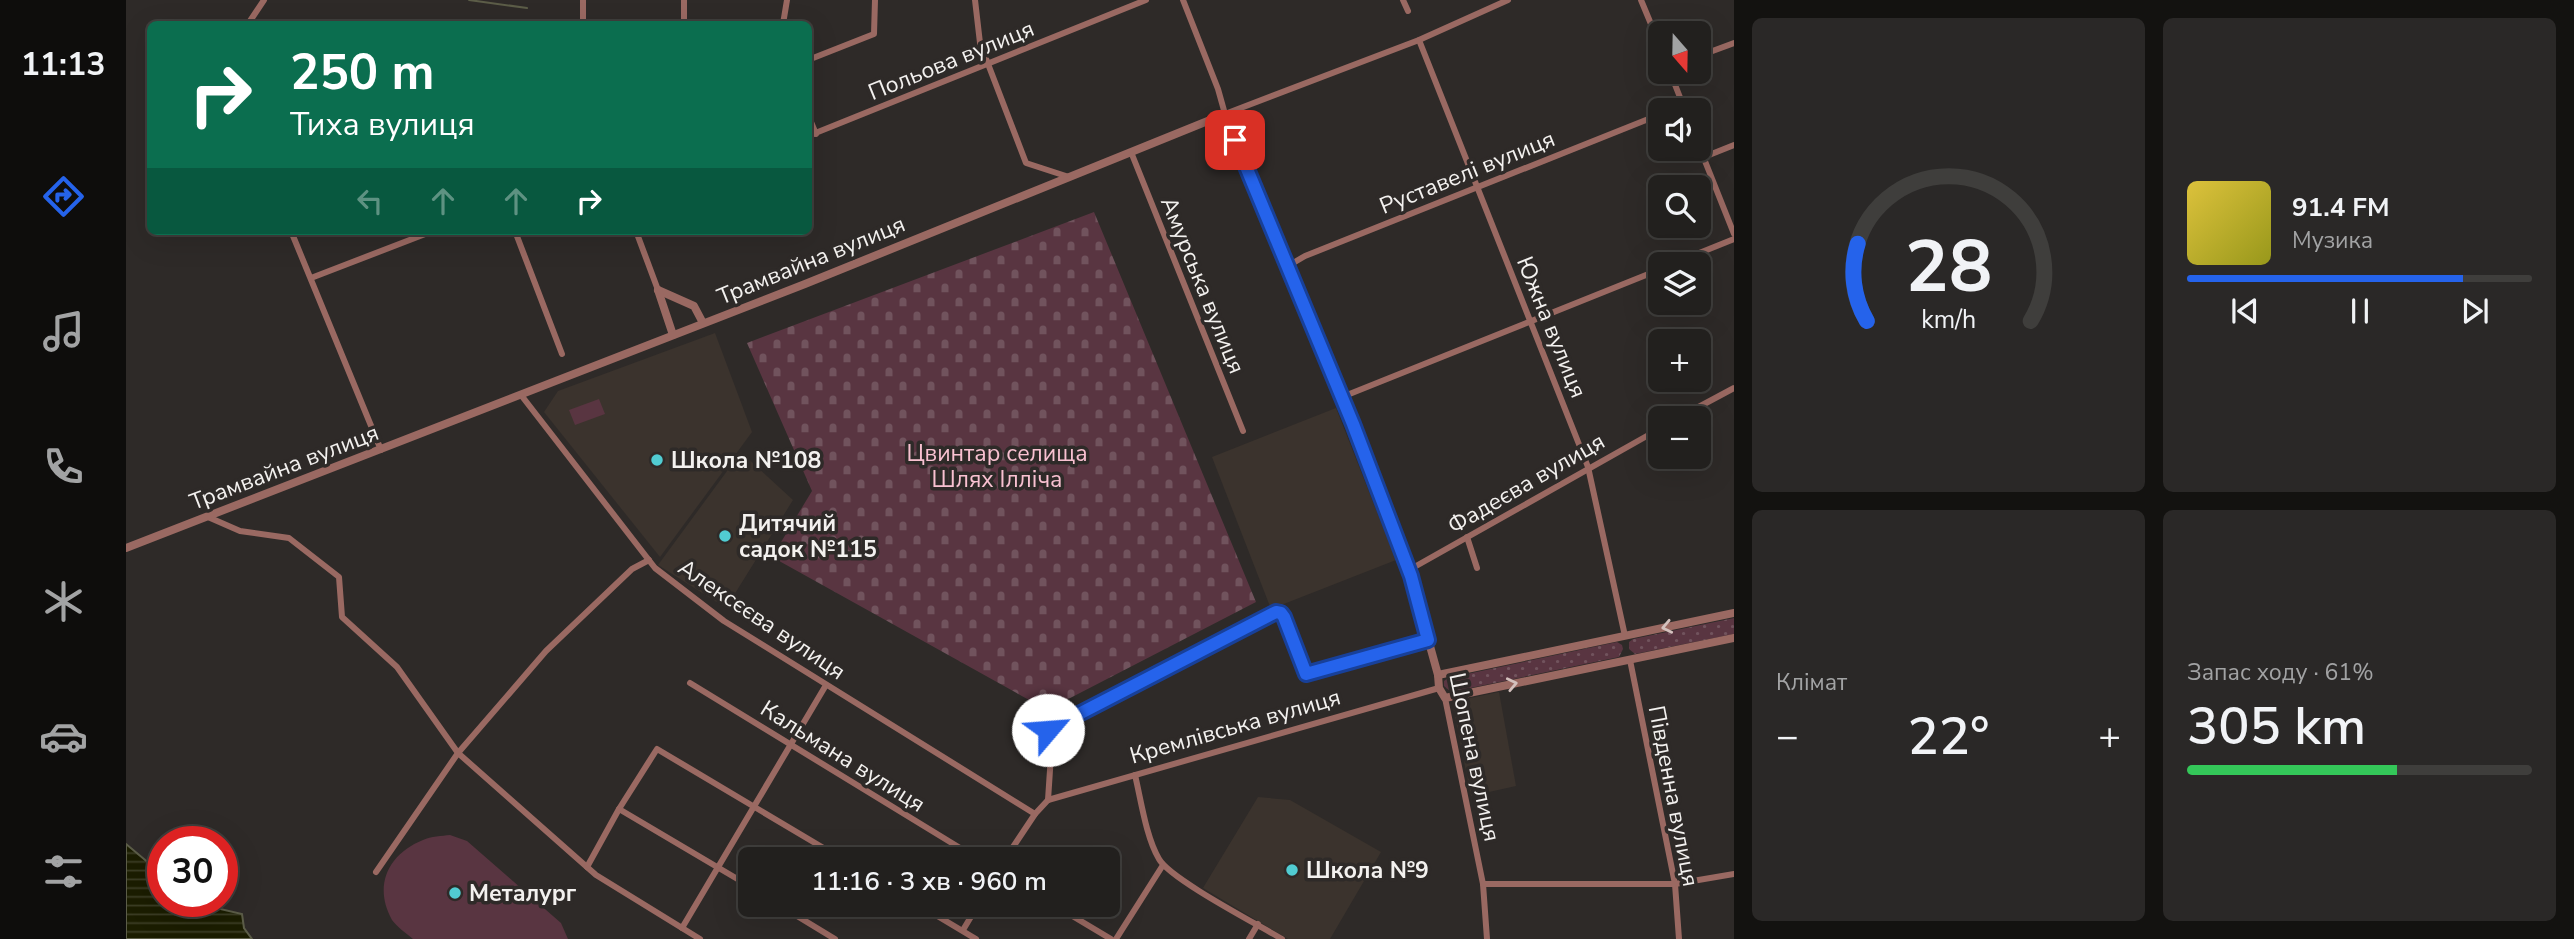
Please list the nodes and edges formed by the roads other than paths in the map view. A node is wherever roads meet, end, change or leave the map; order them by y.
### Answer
1 (264, 0) edge
2 (583, 0) edge
3 (684, 0) edge
4 (787, 0) edge
5 (875, 0) edge
6 (975, 0) edge
7 (1146, 0) edge
8 (1183, 0) edge
9 (1403, 0) edge
10 (1508, 0) edge
11 (1641, 0) edge
12 (1408, 11) dead end
13 (250, 21) edge
14 (583, 21) edge
15 (683, 21) edge
16 (784, 21) edge
17 (1650, 21) edge
18 (1419, 40) junction
19 (1734, 43) edge
20 (1712, 51) edge
21 (812, 58) edge
22 (986, 64) junction
23 (1224, 114) junction
24 (1648, 119) edge
25 (812, 135) edge
26 (1734, 145) edge
27 (1131, 152) junction
28 (1711, 154) edge
29 (1706, 161) edge
30 (1069, 177) junction
31 (1477, 187) junction
32 (293, 235) edge
33 (423, 235) edge
34 (516, 235) edge
35 (638, 235) edge
36 (1734, 236) edge
37 (1699, 252) edge
38 (1288, 266) junction
39 (1648, 274) edge
40 (311, 278) junction
41 (658, 289) junction
42 (1532, 321) junction
43 (704, 323) junction
44 (673, 335) junction
45 (562, 355) dead end
46 (1734, 388) edge
47 (521, 395) junction
48 (1342, 397) junction
49 (1700, 406) edge
50 (1244, 431) dead end
51 (1648, 435) edge
52 (381, 450) junction
53 (1588, 467) junction
54 (208, 517) junction
55 (1467, 537) junction
56 (126, 548) edge
57 (649, 561) junction
58 (1477, 568) dead end
59 (1409, 570) junction
60 (1734, 613) edge
61 (1625, 636) junction
62 (1734, 638) edge
63 (1428, 640) junction
64 (1630, 660) junction
65 (1438, 675) junction
66 (690, 683) dead end
67 (826, 685) junction
68 (1439, 688) junction
69 (1445, 698) junction
70 (790, 743) junction
71 (458, 753) junction
72 (1135, 775) junction
73 (1046, 802) junction
74 (753, 806) junction
75 (619, 809) junction
76 (1035, 814) junction
77 (822, 847) edge
78 (959, 847) edge
79 (1013, 847) edge
80 (1163, 865) junction
81 (587, 867) junction
82 (718, 867) junction
83 (376, 872) dead end
84 (1734, 874) edge
85 (738, 879) edge
86 (1483, 884) junction
87 (1675, 884) junction
88 (799, 917) edge
89 (940, 917) edge
90 (970, 917) edge
91 (1075, 917) edge
92 (1258, 924) junction
93 (682, 928) junction
94 (962, 930) junction
95 (700, 939) edge
96 (835, 939) edge
97 (976, 939) edge
98 (1114, 939) edge
99 (1249, 939) edge
100 (1282, 939) edge
101 (1487, 939) edge
102 (1679, 939) edge

1 - 13 street
2 - 14 street
3 - 15 street
4 - 16 street
5 - 21 street
6 - 22 street
7 - 22 street, Польова вулиця
8 - 23 street, Шопена вулиця
9 - 12 street
10 - 18 street, Трамвайна вулиця
11 - 17 street
18 - 23 street, Трамвайна вулиця
18 - 31 street, Южна вулиця
19 - 20 street
22 - 25 street, Польова вулиця
22 - 30 street
23 - 27 street, Трамвайна вулиця
23 - 38 street, Шопена вулиця
24 - 31 street, Руставелі вулиця
26 - 28 street
27 - 30 street, Трамвайна вулиця
27 - 50 street, Амурська вулиця
29 - 36 street
30 - 43 street, Трамвайна вулиця
31 - 38 street, Руставелі вулиця
31 - 42 street, Южна вулиця
32 - 40 street
33 - 40 street
34 - 45 street
35 - 41 street
36 - 37 street
38 - 48 street, Шопена вулиця
39 - 42 street
40 - 52 street
41 - 43 street
41 - 44 street
42 - 48 street
42 - 53 street, Южна вулиця
43 - 44 street, Трамвайна вулиця
44 - 47 street, Трамвайна вулиця
46 - 49 street
47 - 52 street, Трамвайна вулиця
47 - 57 street, Алексєєва вулиця
48 - 59 street, Шопена вулиця
51 - 53 street, Фадеєва вулиця
52 - 54 street, Трамвайна вулиця
53 - 55 street, Фадеєва вулиця
53 - 61 street, Южна вулиця
54 - 56 street, Трамвайна вулиця
54 - 71 street
55 - 58 street
55 - 59 street, Фадеєва вулиця
57 - 67 street, Алексєєва вулиця
57 - 71 street
59 - 63 street, Шопена вулиця
60 -> 61 street
61 - 65 street
62 - 64 street
63 - 65 street, Шопена вулиця
63 - 73 street
69 -> 64 street
64 - 87 street, Південна вулиця
65 - 68 street, Шопена вулиця
66 - 70 street, Кальмана вулиця
67 - 70 street
67 - 76 street, Алексєєва вулиця
68 - 69 street, Шопена вулиця
68 - 72 street, Кремлівська вулиця
69 - 86 street, Шопена вулиця
70 - 74 street
70 - 78 street, Кальмана вулиця
71 - 81 street
71 - 83 street
72 - 73 street, Кремлівська вулиця
72 - 80 street
73 - 76 street
74 - 75 street
74 - 77 street
74 - 82 street
75 - 81 street
75 - 82 street
76 - 79 street
80 - 92 street
80 - 98 street
81 - 93 street
82 - 85 street
82 - 93 street
84 - 87 street
86 - 87 street
86 - 101 street, Шопена вулиця
87 - 102 street, Південна вулиця
88 - 96 street
89 - 94 street
90 - 94 street
91 - 98 street
92 - 99 street
92 - 100 street
93 - 95 street
94 - 97 street

